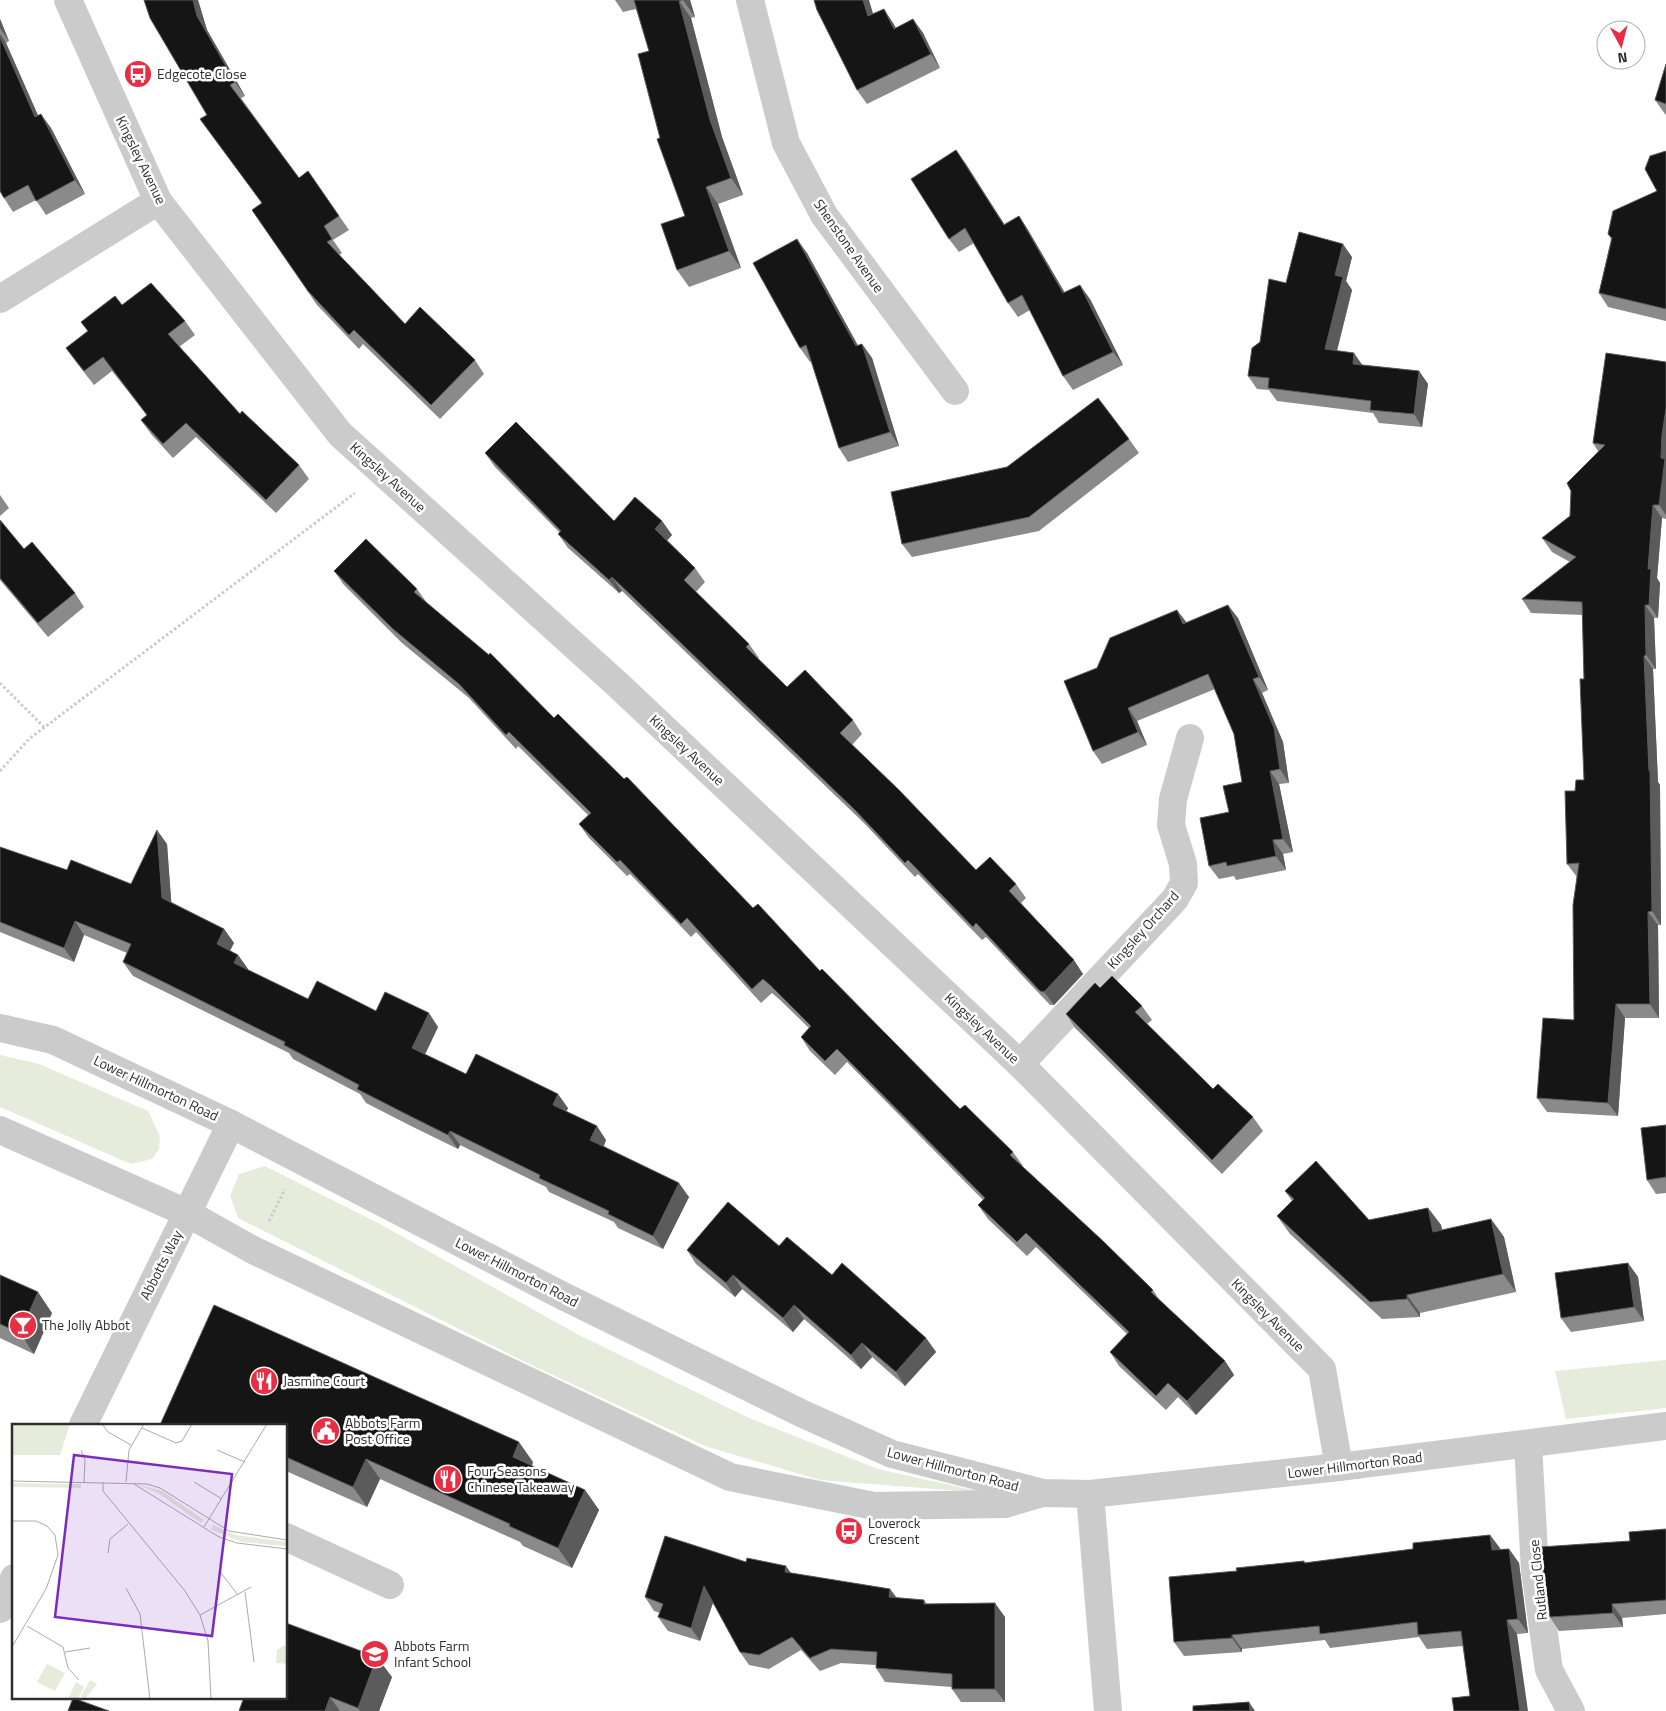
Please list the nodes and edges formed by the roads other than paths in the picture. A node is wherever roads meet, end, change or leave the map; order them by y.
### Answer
1 (68, 0) edge
2 (750, 0) edge
3 (158, 201) junction
4 (0, 299) edge
5 (955, 391) dead end
6 (1190, 738) dead end
7 (0, 1028) edge
8 (1020, 1064) junction
9 (231, 1124) junction
10 (0, 1130) edge
11 (187, 1213) junction
12 (83, 1424) edge
13 (1666, 1426) edge
14 (1528, 1444) junction
15 (1339, 1467) junction
16 (1043, 1493) junction
17 (1090, 1494) junction
18 (288, 1538) edge
19 (12, 1582) edge
20 (390, 1584) dead end
21 (0, 1609) edge
22 (1108, 1711) edge
23 (1572, 1711) edge

1 - 3 street, Kingsley Avenue
2 - 5 street, Shenstone Avenue
3 - 4 street
3 - 8 street, Kingsley Avenue
6 - 8 street, Kingsley Orchard
7 - 9 street, Lower Hillmorton Road
8 - 15 street, Kingsley Avenue
9 - 11 street, Abbotts Way
9 - 16 street, Lower Hillmorton Road
10 - 11 street, Lower Hillmorton Road
11 - 12 street, Abbotts Way
11 - 16 street, Lower Hillmorton Road
13 - 14 street, Lower Hillmorton Road
14 - 15 street, Lower Hillmorton Road
14 - 23 street, Rutland Close
15 - 17 street, Lower Hillmorton Road
16 - 17 street, Lower Hillmorton Road
17 - 22 street
18 - 20 street
19 - 21 street

